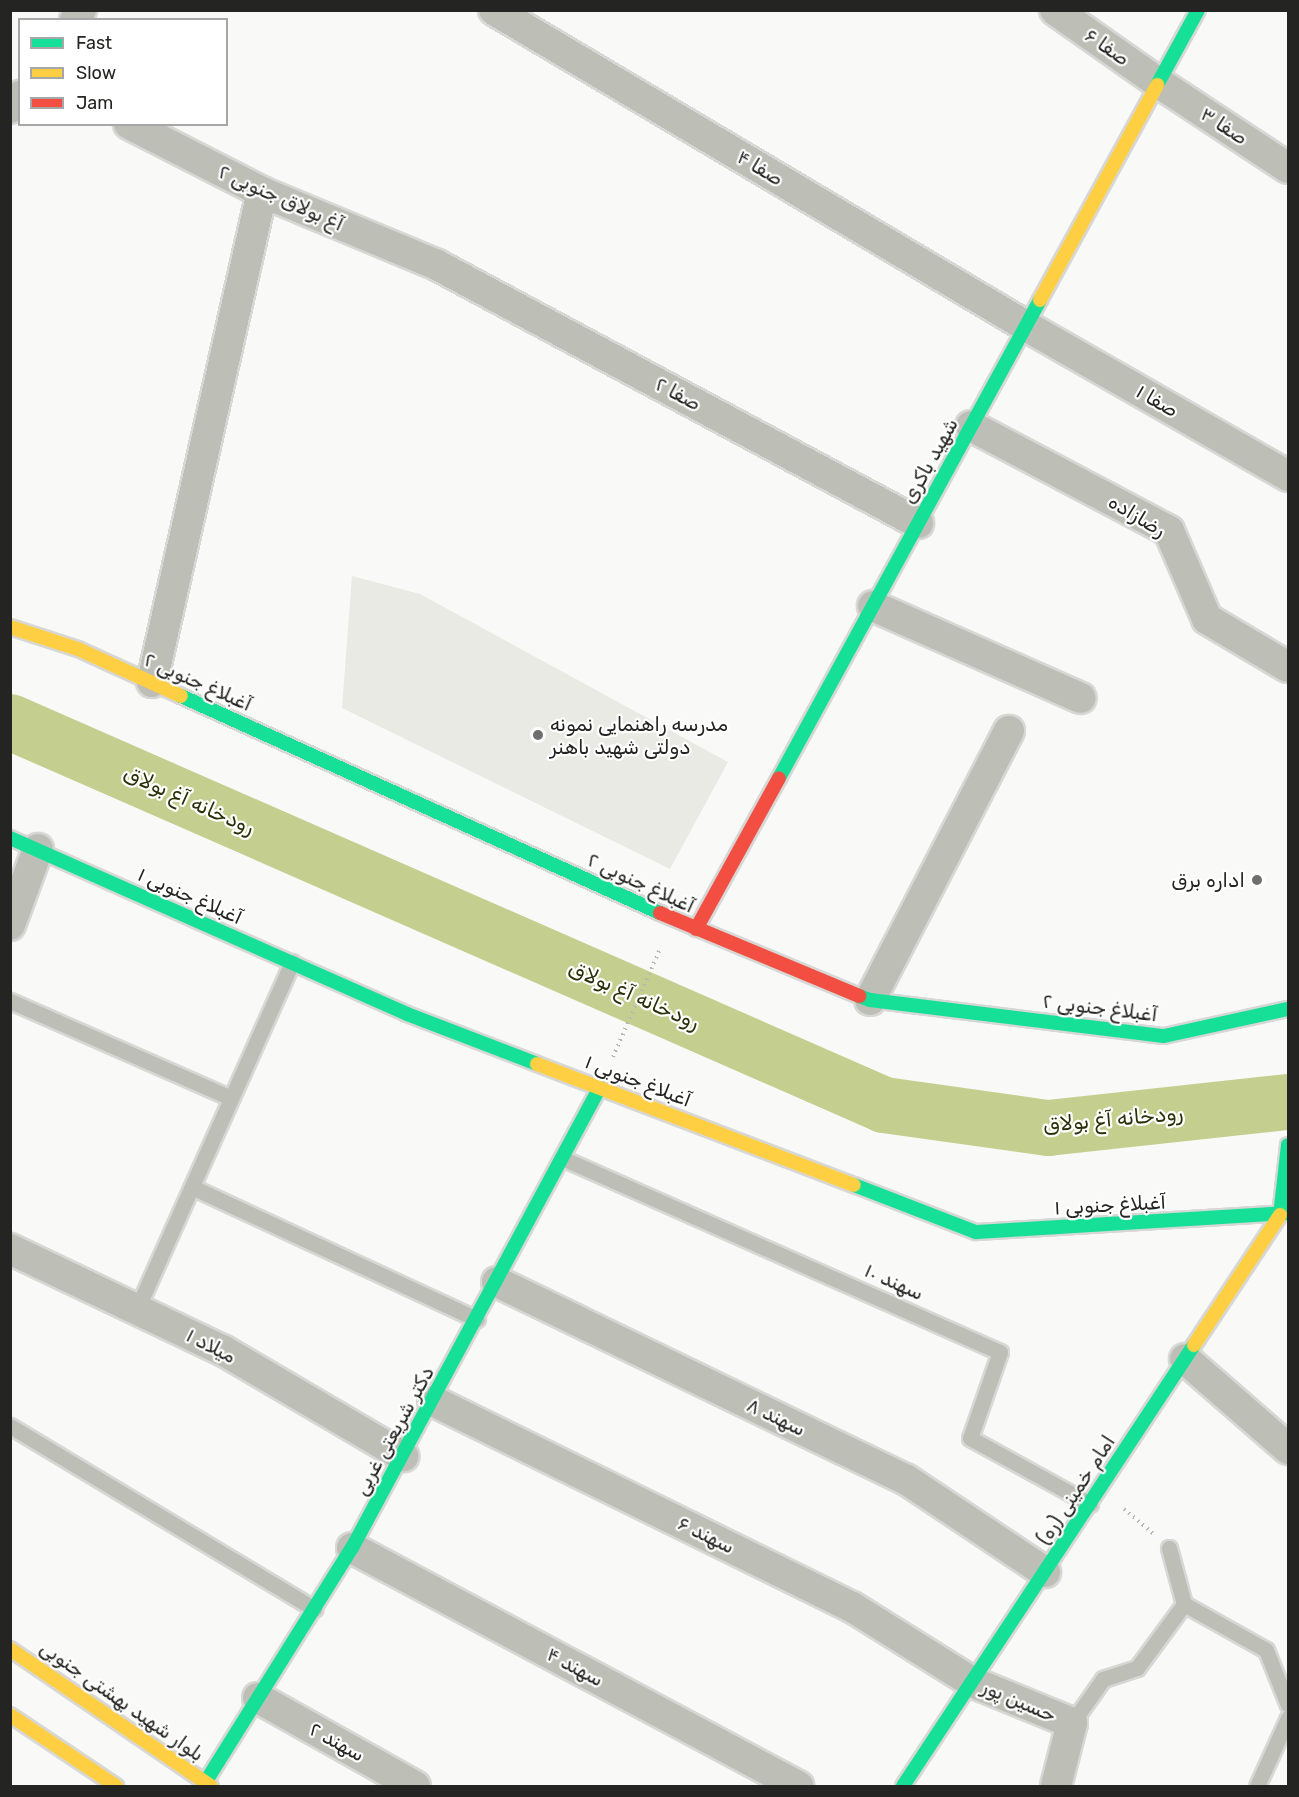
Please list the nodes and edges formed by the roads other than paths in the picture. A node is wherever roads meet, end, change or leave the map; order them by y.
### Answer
1 (494, 10) edge
2 (1055, 10) edge
3 (1198, 10) edge
4 (1159, 83) junction
5 (133, 126) edge
6 (1288, 168) edge
7 (262, 192) junction
8 (437, 265) joint
9 (1026, 326) junction
10 (971, 426) junction
11 (1288, 476) edge
12 (918, 523) junction
13 (873, 606) junction
14 (10, 627) edge
15 (1288, 668) edge
16 (152, 682) junction
17 (1081, 698) dead end
18 (1009, 730) dead end
19 (10, 838) edge
20 (38, 849) junction
21 (10, 925) edge
22 (696, 929) junction
23 (292, 962) junction
24 (870, 1000) junction
25 (10, 1001) edge
26 (1288, 1009) edge
27 (600, 1088) junction
28 (231, 1098) junction
29 (1287, 1147) edge
30 (562, 1158) junction
31 (192, 1187) junction
32 (1286, 1212) edge
33 (10, 1249) edge
34 (497, 1282) junction
35 (137, 1309) junction
36 (477, 1319) junction
37 (1185, 1359) junction
38 (433, 1401) junction
39 (10, 1426) edge
40 (1288, 1449) edge
41 (403, 1456) junction
42 (1090, 1504) junction
43 (352, 1548) junction
44 (1169, 1548) road end
45 (1045, 1572) junction
46 (1184, 1604) junction
47 (314, 1609) junction
48 (10, 1649) edge
49 (972, 1682) junction
50 (258, 1698) junction
51 (1288, 1706) edge
52 (10, 1715) edge
53 (1288, 1718) edge
54 (1072, 1724) junction
55 (207, 1785) edge
56 (116, 1786) edge
57 (415, 1786) edge
58 (798, 1786) edge
59 (903, 1786) edge
60 (1056, 1786) edge
61 (1257, 1786) edge

1 - 9 street, صفا ۴
2 - 4 street, صفا ۶
3 - 4 street, شهید باکری
4 - 6 street, صفا ۳
4 - 9 street, شهید باکری
5 - 7 street, آغ بولاق جنوبی ۲
7 - 8 street, آغ بولاق جنوبی ۲
7 - 16 street
8 - 12 street, صفا ۲
9 - 10 street, شهید باکری
9 - 11 street, صفا ۱
10 - 12 street, شهید باکری
10 - 15 street, رضازاده
12 - 13 street, شهید باکری
13 - 17 street
13 - 22 street, شهید باکری
14 - 16 street, آغبلاغ جنوبی ۲
16 - 22 street, آغبلاغ جنوبی ۲
18 - 24 street
19 - 20 street, آغبلاغ جنوبی ۱
20 - 21 street
20 - 23 street, آغبلاغ جنوبی ۱
22 - 24 street, آغبلاغ جنوبی ۲
23 - 27 street, آغبلاغ جنوبی ۱
23 - 28 lane
24 - 26 street, آغبلاغ جنوبی ۲
25 - 28 lane
27 - 30 street, دکتر شریعتی غربی
27 - 32 street, آغبلاغ جنوبی ۱
28 - 31 lane
29 - 32 street
30 - 34 street, دکتر شریعتی غربی
30 - 42 lane, سهند ۱۰
31 - 35 lane
31 - 36 lane
32 - 37 street, امام خمینی (ره)
33 - 35 street, میلاد ۱
34 - 36 street, دکتر شریعتی غربی
34 - 45 street, سهند ۸
35 - 41 street, میلاد ۱
36 - 38 street, دکتر شریعتی غربی
37 - 40 street
37 - 42 street, امام خمینی (ره)
38 - 41 street, دکتر شریعتی غربی
38 - 49 street, سهند ۶
39 - 47 lane
41 - 43 street, دکتر شریعتی غربی
42 - 45 street, امام خمینی (ره)
43 - 47 street, دکتر شریعتی غربی
43 - 58 street, سهند ۴
44 - 46 lane
45 - 49 street, امام خمینی (ره)
46 - 51 lane
46 - 54 lane
47 - 50 street, دکتر شریعتی غربی
48 - 55 street, بلوار شهید بهشتی جنوبی
49 - 54 street, حسین پور
49 - 59 street, امام خمینی (ره)
50 - 55 street, دکتر شریعتی غربی
50 - 57 street, سهند ۲
52 - 56 street
53 - 61 lane
54 - 60 street, حسین پور

